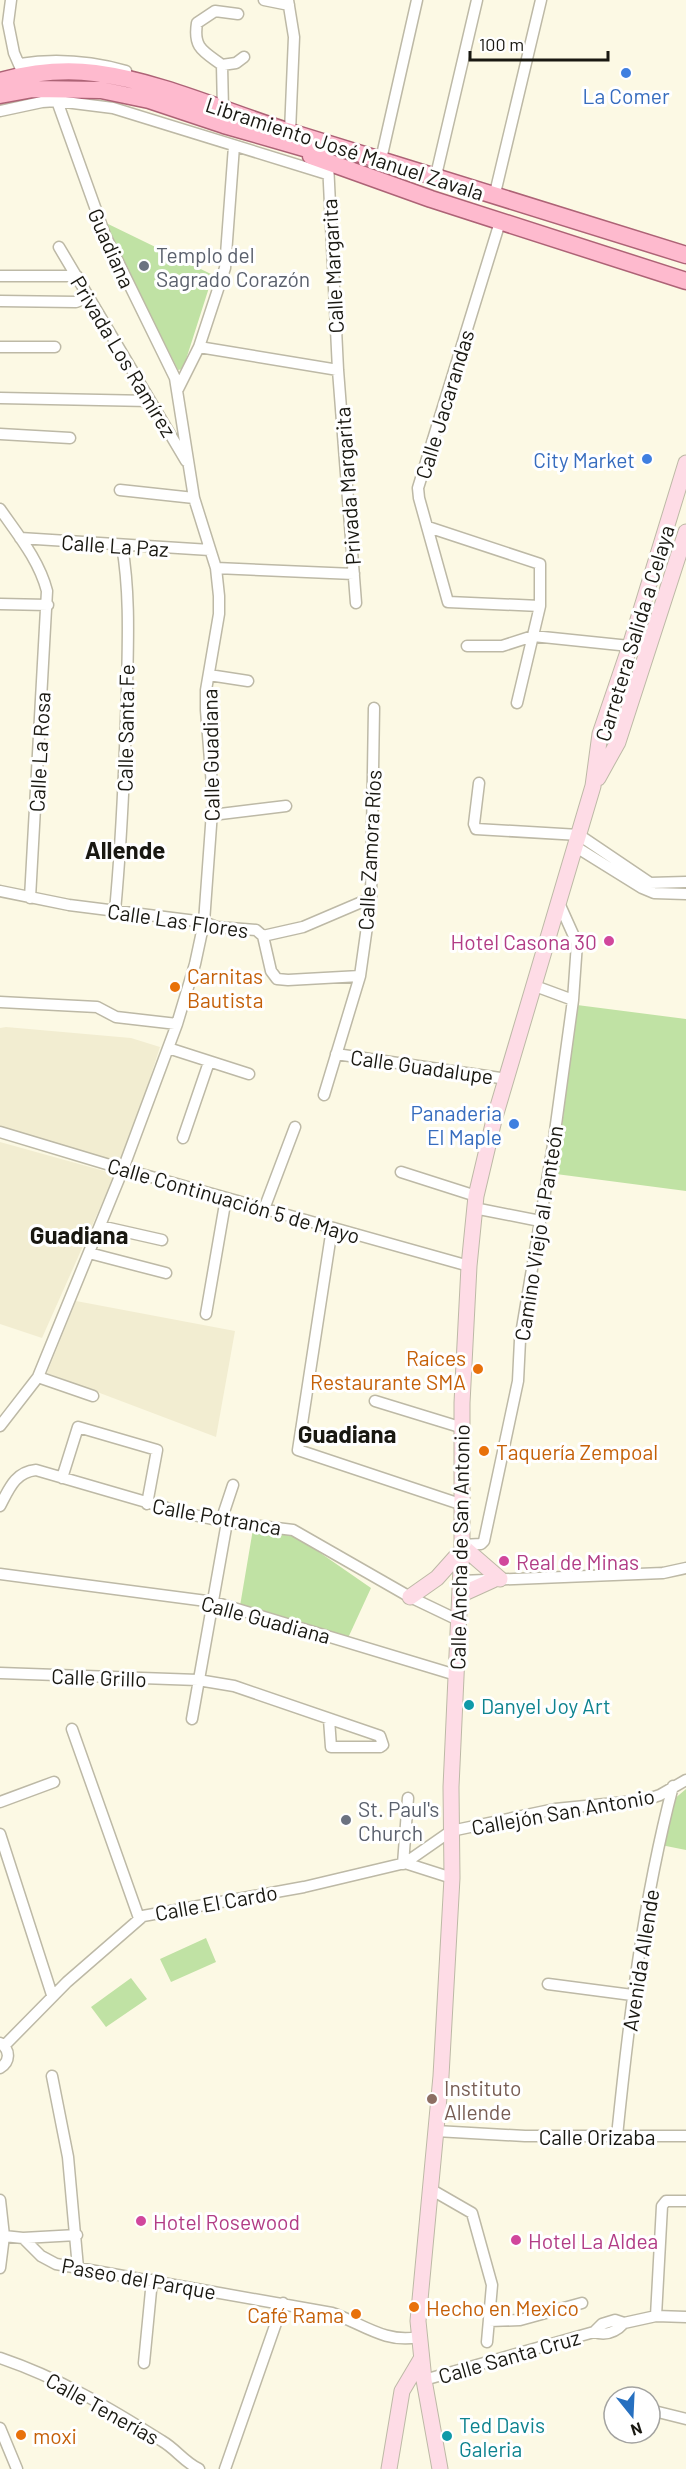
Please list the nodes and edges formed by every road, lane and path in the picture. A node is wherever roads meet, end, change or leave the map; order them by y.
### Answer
1 (11, 0) edge
2 (264, 0) edge
3 (417, 0) edge
4 (477, 0) edge
5 (541, 0) edge
6 (289, 2) edge
7 (238, 14) dead end
8 (4, 23) edge
9 (244, 57) dead end
10 (222, 65) junction
11 (21, 69) junction
12 (0, 81) edge
13 (0, 94) edge
14 (57, 101) junction
15 (223, 107) junction
16 (0, 111) edge
17 (294, 138) junction
18 (234, 146) junction
19 (382, 154) junction
20 (328, 169) junction
21 (437, 171) junction
22 (496, 189) junction
23 (500, 222) junction
24 (686, 246) edge
25 (59, 247) dead end
26 (686, 255) edge
27 (686, 265) edge
28 (0, 276) edge
29 (77, 276) junction
30 (686, 280) edge
31 (89, 297) junction
32 (0, 302) edge
33 (0, 347) edge
34 (55, 347) dead end
35 (199, 347) junction
36 (338, 370) junction
37 (178, 389) junction
38 (0, 398) edge
39 (150, 402) junction
40 (0, 434) edge
41 (70, 438) dead end
42 (686, 463) edge
43 (189, 466) junction
44 (120, 490) dead end
45 (194, 498) junction
46 (0, 509) edge
47 (428, 527) junction
48 (686, 532) edge
49 (20, 538) junction
50 (122, 546) junction
51 (210, 550) junction
52 (654, 564) junction
53 (216, 568) junction
54 (674, 569) junction
55 (354, 574) junction
56 (356, 603) dead end
57 (0, 604) edge
58 (48, 605) junction
59 (540, 606) junction
60 (533, 636) junction
61 (467, 646) dead end
62 (630, 646) junction
63 (649, 648) junction
64 (209, 675) junction
65 (248, 681) dead end
66 (517, 703) dead end
67 (375, 708) dead end
68 (479, 783) dead end
69 (593, 786) junction
70 (285, 807) dead end
71 (212, 815) junction
72 (577, 841) junction
73 (686, 882) edge
74 (0, 891) edge
75 (686, 894) edge
76 (30, 898) junction
77 (371, 898) junction
78 (559, 903) junction
79 (115, 910) junction
80 (204, 922) junction
81 (263, 936) junction
82 (360, 976) junction
83 (535, 986) junction
84 (573, 1000) junction
85 (0, 1002) edge
86 (177, 1024) junction
87 (168, 1048) junction
88 (336, 1054) junction
89 (209, 1062) junction
90 (249, 1074) dead end
91 (507, 1079) junction
92 (324, 1095) dead end
93 (295, 1127) dead end
94 (0, 1132) edge
95 (183, 1138) dead end
96 (123, 1169) junction
97 (401, 1172) dead end
98 (226, 1198) junction
99 (475, 1202) junction
100 (264, 1209) junction
101 (540, 1221) junction
102 (100, 1226) junction
103 (332, 1228) junction
104 (162, 1240) dead end
105 (89, 1253) junction
106 (469, 1266) junction
107 (166, 1273) dead end
108 (206, 1314) dead end
109 (38, 1377) junction
110 (93, 1395) dead end
111 (375, 1401) dead end
112 (0, 1426) edge
113 (463, 1428) junction
114 (62, 1478) junction
115 (233, 1485) dead end
116 (147, 1504) junction
117 (463, 1505) junction
118 (0, 1506) edge
119 (224, 1521) junction
120 (462, 1547) junction
121 (686, 1568) edge
122 (0, 1574) edge
123 (496, 1580) junction
124 (460, 1588) junction
125 (410, 1597) junction
126 (214, 1602) junction
127 (458, 1620) junction
128 (0, 1673) edge
129 (456, 1676) junction
130 (198, 1680) junction
131 (192, 1719) dead end
132 (329, 1719) junction
133 (72, 1729) dead end
134 (686, 1780) edge
135 (54, 1782) dead end
136 (673, 1786) junction
137 (408, 1798) dead end
138 (0, 1802) edge
139 (451, 1831) junction
140 (0, 1834) edge
141 (404, 1863) junction
142 (452, 1878) junction
143 (139, 1918) junction
144 (549, 1984) dead end
145 (52, 1995) junction
146 (632, 1995) junction
147 (2, 2045) edge
148 (0, 2068) edge
149 (52, 2076) dead end
150 (436, 2131) junction
151 (617, 2136) junction
152 (686, 2136) edge
153 (432, 2190) junction
154 (0, 2200) edge
155 (686, 2201) edge
156 (54, 2235) junction
157 (77, 2235) junction
158 (4, 2236) junction
159 (23, 2238) junction
160 (45, 2258) junction
161 (0, 2268) edge
162 (78, 2268) junction
163 (152, 2280) junction
164 (283, 2303) junction
165 (582, 2303) dead end
166 (656, 2316) junction
167 (686, 2317) edge
168 (489, 2321) junction
169 (418, 2337) junction
170 (487, 2342) dead end
171 (0, 2358) edge
172 (421, 2359) junction
173 (144, 2363) dead end
174 (424, 2380) junction
175 (662, 2413) edge
176 (686, 2419) edge
177 (0, 2428) edge
178 (188, 2466) edge
179 (17, 2469) edge
180 (199, 2469) edge
181 (225, 2469) edge
182 (389, 2469) edge
183 (440, 2469) edge

1 - 8 street
2 - 6 street
3 - 19 street
4 - 21 street
5 - 22 street
6 - 17 street
7 - 10 street
8 - 11 street
9 - 10 street
10 - 15 street
11 - 12 main road, Libramiento José Manuel Zavala
11 - 15 main road, Libramiento José Manuel Zavala
13 - 17 main road, Libramiento José Manuel Zavala
14 - 16 street
14 - 18 street
14 - 37 street, Guadiana
15 - 17 main road, Libramiento José Manuel Zavala
17 - 19 main road
17 - 20 main road
17 - 26 main road, Libramiento José Manuel Zavala
17 - 27 main road, Libramiento José Manuel Zavala
18 - 20 street
18 - 35 street
19 - 21 main road
20 - 23 main road
20 - 36 street, Calle Margarita
21 - 22 main road
22 - 24 main road
23 - 30 main road
23 - 47 street, Calle Jacarandas
25 - 29 street, Privada Los Ramírez
28 - 29 street
29 - 31 street, Privada Los Ramírez
31 - 32 street
31 - 39 street, Privada Los Ramírez
33 - 34 street
35 - 36 street
35 - 37 street
36 - 55 street, Privada Margarita
37 - 43 street, Calle Guadiana
38 - 39 street
39 - 43 street, Privada Los Ramírez
40 - 41 street
42 - 52 main road, Carretera Salida a Celaya
43 - 45 street, Calle Guadiana
44 - 45 street
45 - 51 street, Calle Guadiana
46 - 49 street, Calle La Rosa
47 - 59 street
47 - 59 street, Calle Jacarandas
48 - 54 main road, Carretera Salida a Celaya
49 - 50 street, Calle La Paz
49 - 58 street, Calle La Rosa
50 - 51 street, Calle La Paz
50 - 79 street, Calle Santa Fe
51 - 53 street, Calle Guadiana
52 - 54 main road
52 - 62 main road, Carretera Salida a Celaya
53 - 55 street
53 - 64 street, Calle Guadiana
54 - 63 main road, Carretera Salida a Celaya
55 - 56 street, Privada Margarita
57 - 58 street
58 - 76 street, Calle La Rosa
59 - 60 street
60 - 61 street
60 - 62 street
60 - 66 street
62 - 63 street
62 - 69 main road, Carretera Salida a Celaya
63 - 69 main road, Carretera Salida a Celaya
64 - 65 street
64 - 71 street, Calle Guadiana
67 - 77 street, Calle Zamora Ríos
68 - 72 street
69 - 72 main road, Calle Ancha de San Antonio
70 - 71 street
71 - 80 street, Calle Guadiana
72 - 73 street
72 - 75 street
72 - 78 main road, Calle Ancha de San Antonio
74 - 76 street, Calle Las Flores
76 - 79 street, Calle Las Flores
77 - 81 street
77 - 82 street, Calle Zamora Ríos
78 - 83 main road, Calle Ancha de San Antonio
78 - 84 street, Camino Viejo al Panteón
79 - 80 street, Calle Las Flores
80 - 81 street, Calle Las Flores
80 - 86 street, Calle Guadiana
81 - 82 street, Calle Las Flores
82 - 88 street, Calle Zamora Ríos
83 - 84 street
83 - 91 main road, Calle Ancha de San Antonio
84 - 101 street, Camino Viejo al Panteón
85 - 86 street
86 - 87 street, Calle Guadiana
87 - 89 street
87 - 96 street, Calle Guadiana
88 - 91 street, Calle Guadalupe
88 - 92 street, Calle Zamora Ríos
89 - 90 street
89 - 95 street
91 - 99 main road, Calle Ancha de San Antonio
93 - 100 street
94 - 96 street, Calle Continuación 5 de Mayo
96 - 98 street, Calle Continuación 5 de Mayo
96 - 102 street, Calle Guadiana
97 - 99 street
98 - 100 street, Calle Continuación 5 de Mayo
98 - 108 street
99 - 101 street
99 - 106 main road, Calle Ancha de San Antonio
100 - 103 street, Calle Continuación 5 de Mayo
101 - 120 street, Camino Viejo al Panteón
102 - 104 street
102 - 105 street, Calle Guadiana
103 - 106 street, Calle Continuación 5 de Mayo
103 - 117 street
105 - 107 street
105 - 109 street, Calle Guadiana
106 - 113 main road, Calle Ancha de San Antonio
109 - 110 street
109 - 112 street, Calle Guadiana
111 - 113 street
113 - 117 main road, Calle Ancha de San Antonio
114 - 116 street, Calle Potranca
114 - 116 street
114 - 118 street, Calle Potranca
115 - 119 street
116 - 119 street, Calle Potranca
117 - 120 main road, Calle Ancha de San Antonio
119 - 125 street, Calle Potranca
119 - 126 street
120 - 123 main road
120 - 124 main road, Calle Ancha de San Antonio
120 - 125 main road
121 - 123 street
122 - 126 street, Calle Guadiana
123 - 124 main road
124 - 127 main road, Calle Ancha de San Antonio
125 - 127 street, Calle Potranca
126 - 129 street, Calle Guadiana
126 - 130 street
127 - 129 main road, Calle Ancha de San Antonio
128 - 130 street, Calle Grillo
129 - 139 main road, Calle Ancha de San Antonio
130 - 131 street
130 - 132 street, Calle Grillo
132 - 132 street, Calle Grillo
133 - 143 street
134 - 136 street, Callejón San Antonio
135 - 138 street
136 - 139 street, Callejón San Antonio
136 - 146 street, Avenida Allende
137 - 141 street
139 - 141 street, Calle El Cardo
139 - 142 main road, Calle Ancha de San Antonio
140 - 145 street
141 - 142 street
141 - 143 street, Calle El Cardo
142 - 150 main road, Calle Ancha de San Antonio
143 - 145 street, Calle El Cardo
144 - 146 street
145 - 147 street, Calle El Cardo
146 - 151 street, Avenida Allende
147 - 148 street
149 - 157 street
150 - 151 street, Calle Orizaba
150 - 153 main road, Calle Ancha de San Antonio
151 - 152 street, Calle Orizaba
153 - 168 street
153 - 169 main road, Calle Ancha de San Antonio
154 - 158 street
155 - 166 street
156 - 157 street
156 - 159 street
156 - 160 street
157 - 162 street
158 - 159 street
158 - 161 street
159 - 160 street, Paseo del Parque
160 - 162 street, Paseo del Parque
162 - 163 street, Paseo del Parque
163 - 164 street, Paseo del Parque
163 - 173 street
164 - 169 street, Paseo del Parque
164 - 181 street
165 - 168 street
166 - 167 street, Calle Santa Cruz
166 - 174 street, Calle Santa Cruz
168 - 170 street
169 - 172 main road, Calle Ancha de San Antonio
171 - 178 street, Calle Tenerías
172 - 174 main road, Calle Ancha de San Antonio
172 - 182 main road
174 - 183 main road, Calle Ancha de San Antonio
175 - 176 street
177 - 179 street
178 - 180 street, Calle Tenerías

